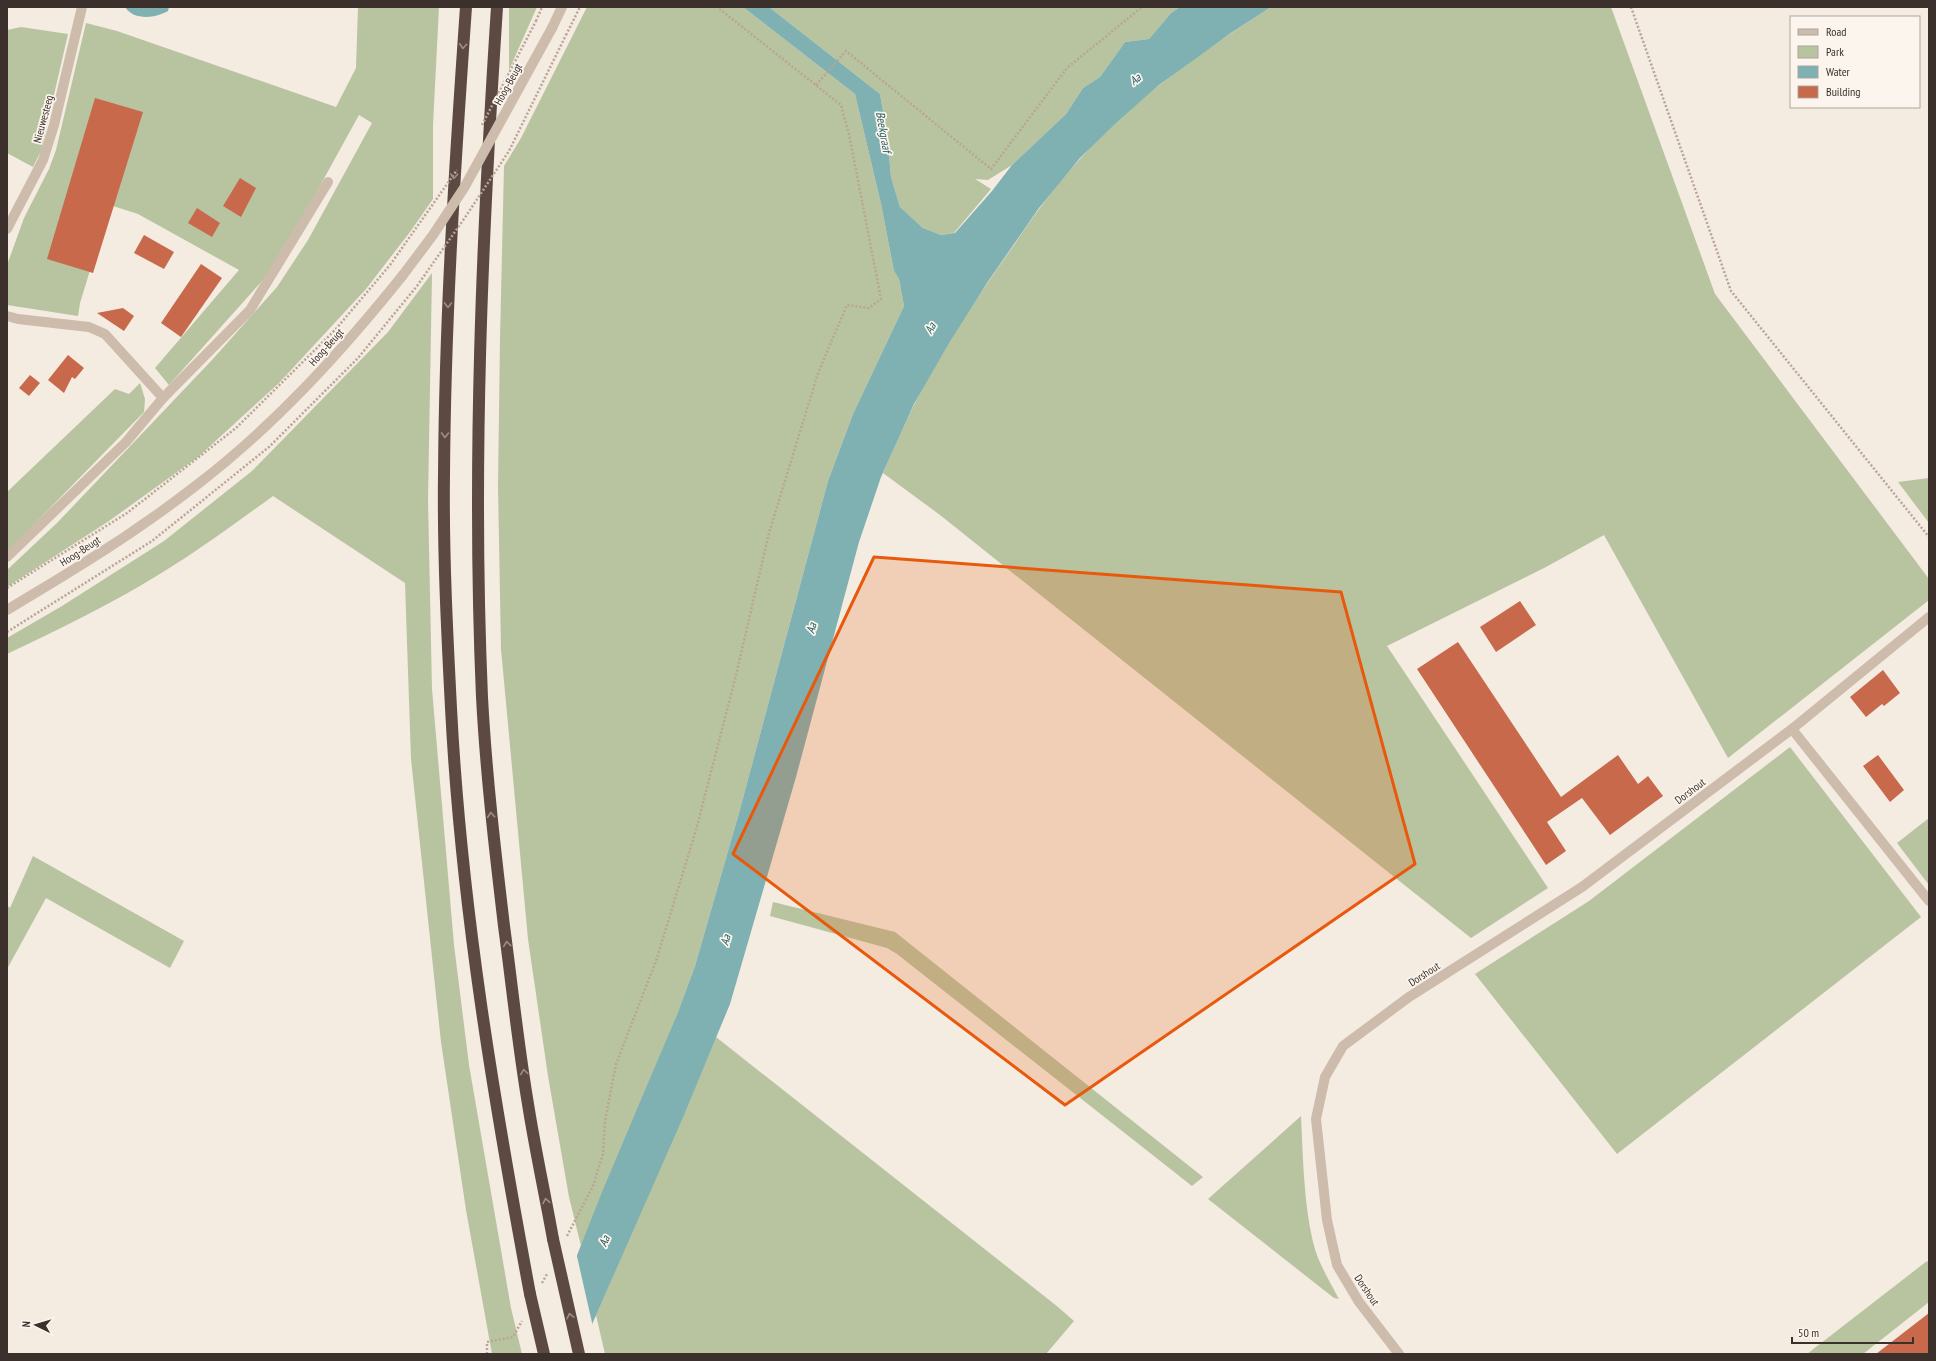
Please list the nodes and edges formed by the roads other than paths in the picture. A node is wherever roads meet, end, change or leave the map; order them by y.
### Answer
1 (82, 7) edge
2 (466, 7) edge
3 (497, 7) edge
4 (562, 7) edge
5 (328, 182) dead end
6 (7, 229) edge
7 (7, 316) edge
8 (163, 398) junction
9 (7, 558) edge
10 (7, 610) edge
11 (1929, 617) edge
12 (1792, 729) junction
13 (1929, 901) edge
14 (544, 1354) edge
15 (579, 1354) edge
16 (1399, 1354) edge

1 - 6 street, Nieuwesteeg
2 -> 14 highway, bridge
15 -> 3 highway, bridge
4 - 10 street, Hoog-Beugt, bridge
5 - 8 street
7 - 8 street
8 - 9 street
11 - 12 street, Dorshout
12 - 13 street
12 - 16 street, Dorshout

